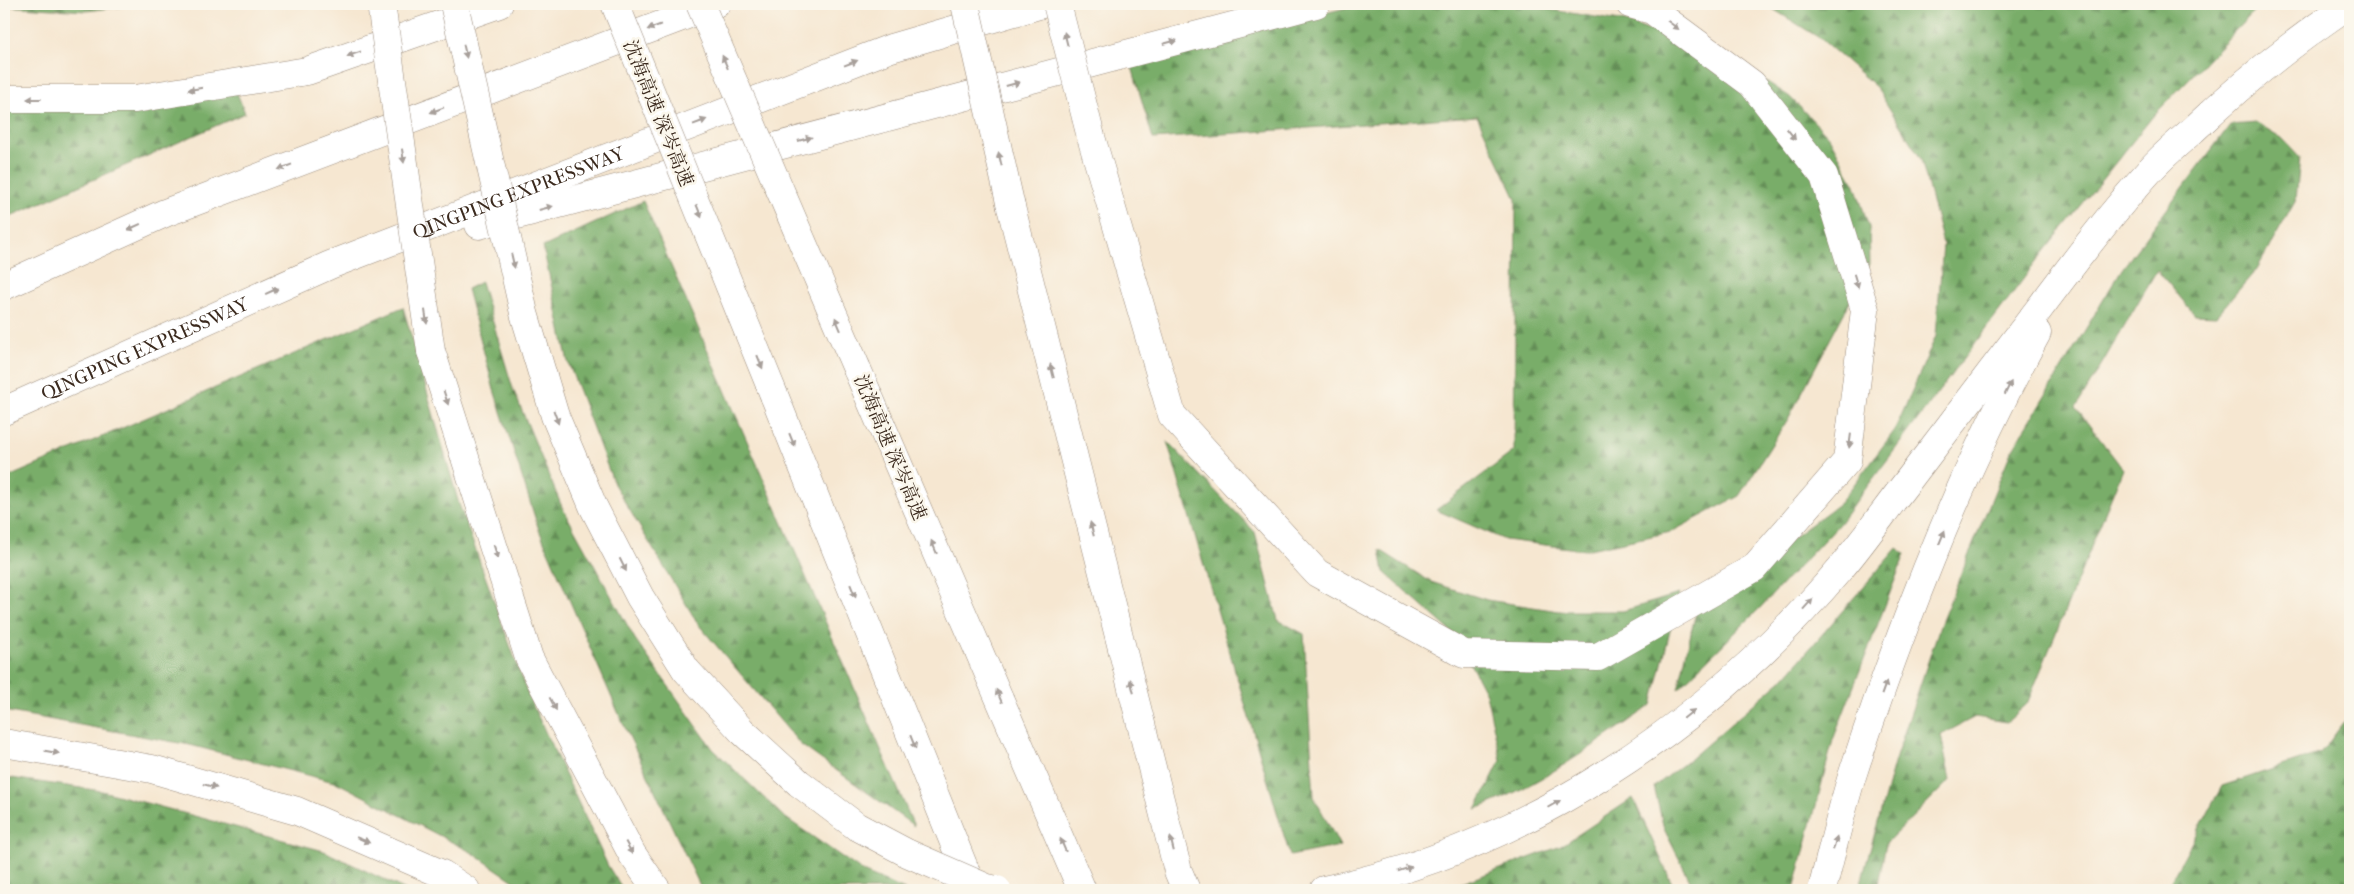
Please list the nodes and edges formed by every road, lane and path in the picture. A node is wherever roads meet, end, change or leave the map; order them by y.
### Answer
1 (381, 4) edge
2 (454, 4) edge
3 (499, 4) edge
4 (615, 4) edge
5 (700, 4) edge
6 (716, 4) edge
7 (964, 4) edge
8 (1042, 4) edge
9 (1057, 4) edge
10 (1316, 4) edge
11 (1630, 4) edge
12 (2350, 4) edge
13 (4, 99) edge
14 (2084, 250) junction
15 (330, 265) junction
16 (4, 286) edge
17 (4, 410) edge
18 (4, 743) edge
19 (466, 890) edge
20 (657, 890) edge
21 (973, 890) edge
22 (997, 890) edge
23 (1082, 890) edge
24 (1186, 890) edge
25 (1324, 890) edge
26 (1822, 890) edge

1 -> 20 highway, bridge
2 -> 22 highway, bridge
3 -> 13 highway
4 -> 21 highway, 沈海高速 深岑高速, bridge
23 -> 5 highway, 沈海高速 深岑高速, bridge
6 -> 16 highway
24 -> 7 highway, bridge
15 -> 8 highway, QINGPING EXPRESSWAY
11 -> 9 highway, bridge
15 -> 10 highway
12 - 14 highway
25 -> 14 highway
26 -> 14 highway
17 -> 15 highway, QINGPING EXPRESSWAY
18 -> 19 highway

